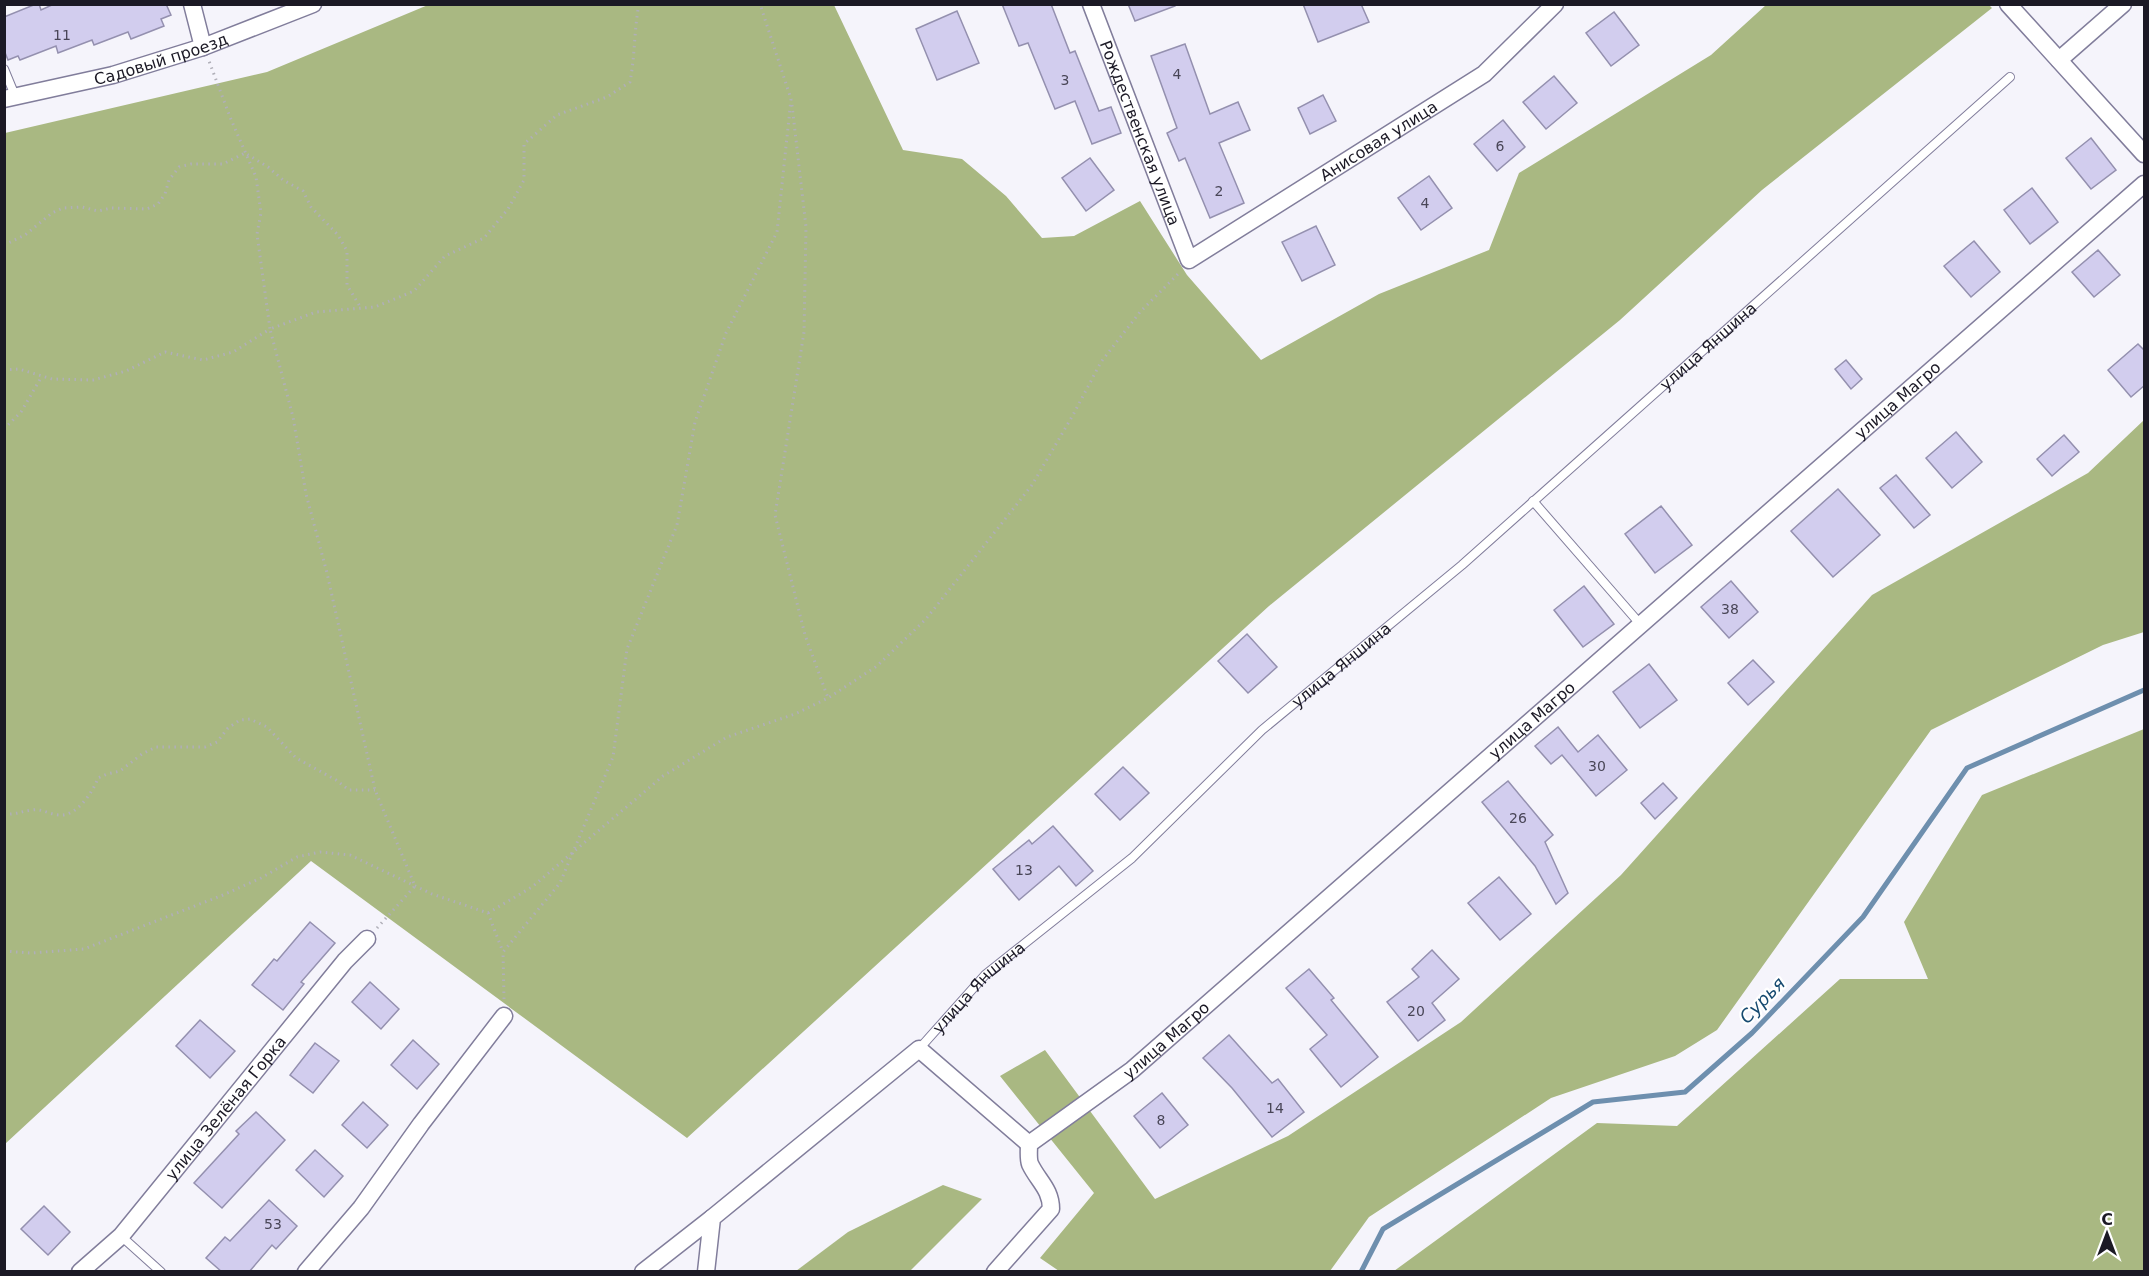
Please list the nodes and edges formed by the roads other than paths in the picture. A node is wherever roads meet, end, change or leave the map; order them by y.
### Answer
1 (192, 4) edge
2 (313, 4) edge
3 (1091, 4) edge
4 (1555, 4) edge
5 (2008, 4) edge
6 (2123, 4) edge
7 (203, 47) junction
8 (2059, 60) junction
9 (4, 69) edge
10 (2010, 77) dead end
11 (10, 99) edge
12 (2145, 154) edge
13 (2145, 184) edge
14 (1190, 261) joint
15 (1533, 501) junction
16 (1641, 625) junction
17 (367, 939) road end
18 (504, 1016) road end
19 (919, 1049) junction
20 (1029, 1144) junction
21 (712, 1218) junction
22 (121, 1236) junction
23 (80, 1272) edge
24 (161, 1272) edge
25 (306, 1272) edge
26 (643, 1272) edge
27 (706, 1272) edge
28 (995, 1272) edge

1 - 7 street
2 - 7 street, Садовый проезд
3 - 14 street, Рождественская улица
4 - 14 street, Анисовая улица
5 - 8 street
6 - 8 street
7 - 11 street, Садовый проезд
8 - 12 street
9 - 11 lane
10 - 15 lane, улица Яншина
13 - 16 street, улица Магро
15 - 16 lane
15 - 19 lane, улица Яншина
16 - 20 street, улица Магро
17 - 22 street, улица Зелёная Горка
18 - 25 street
19 - 20 street
19 - 21 street, улица Яншина
20 - 28 street
21 - 26 street, улица Яншина
21 - 27 street
22 - 23 street, улица Зелёная Горка
22 - 24 lane

